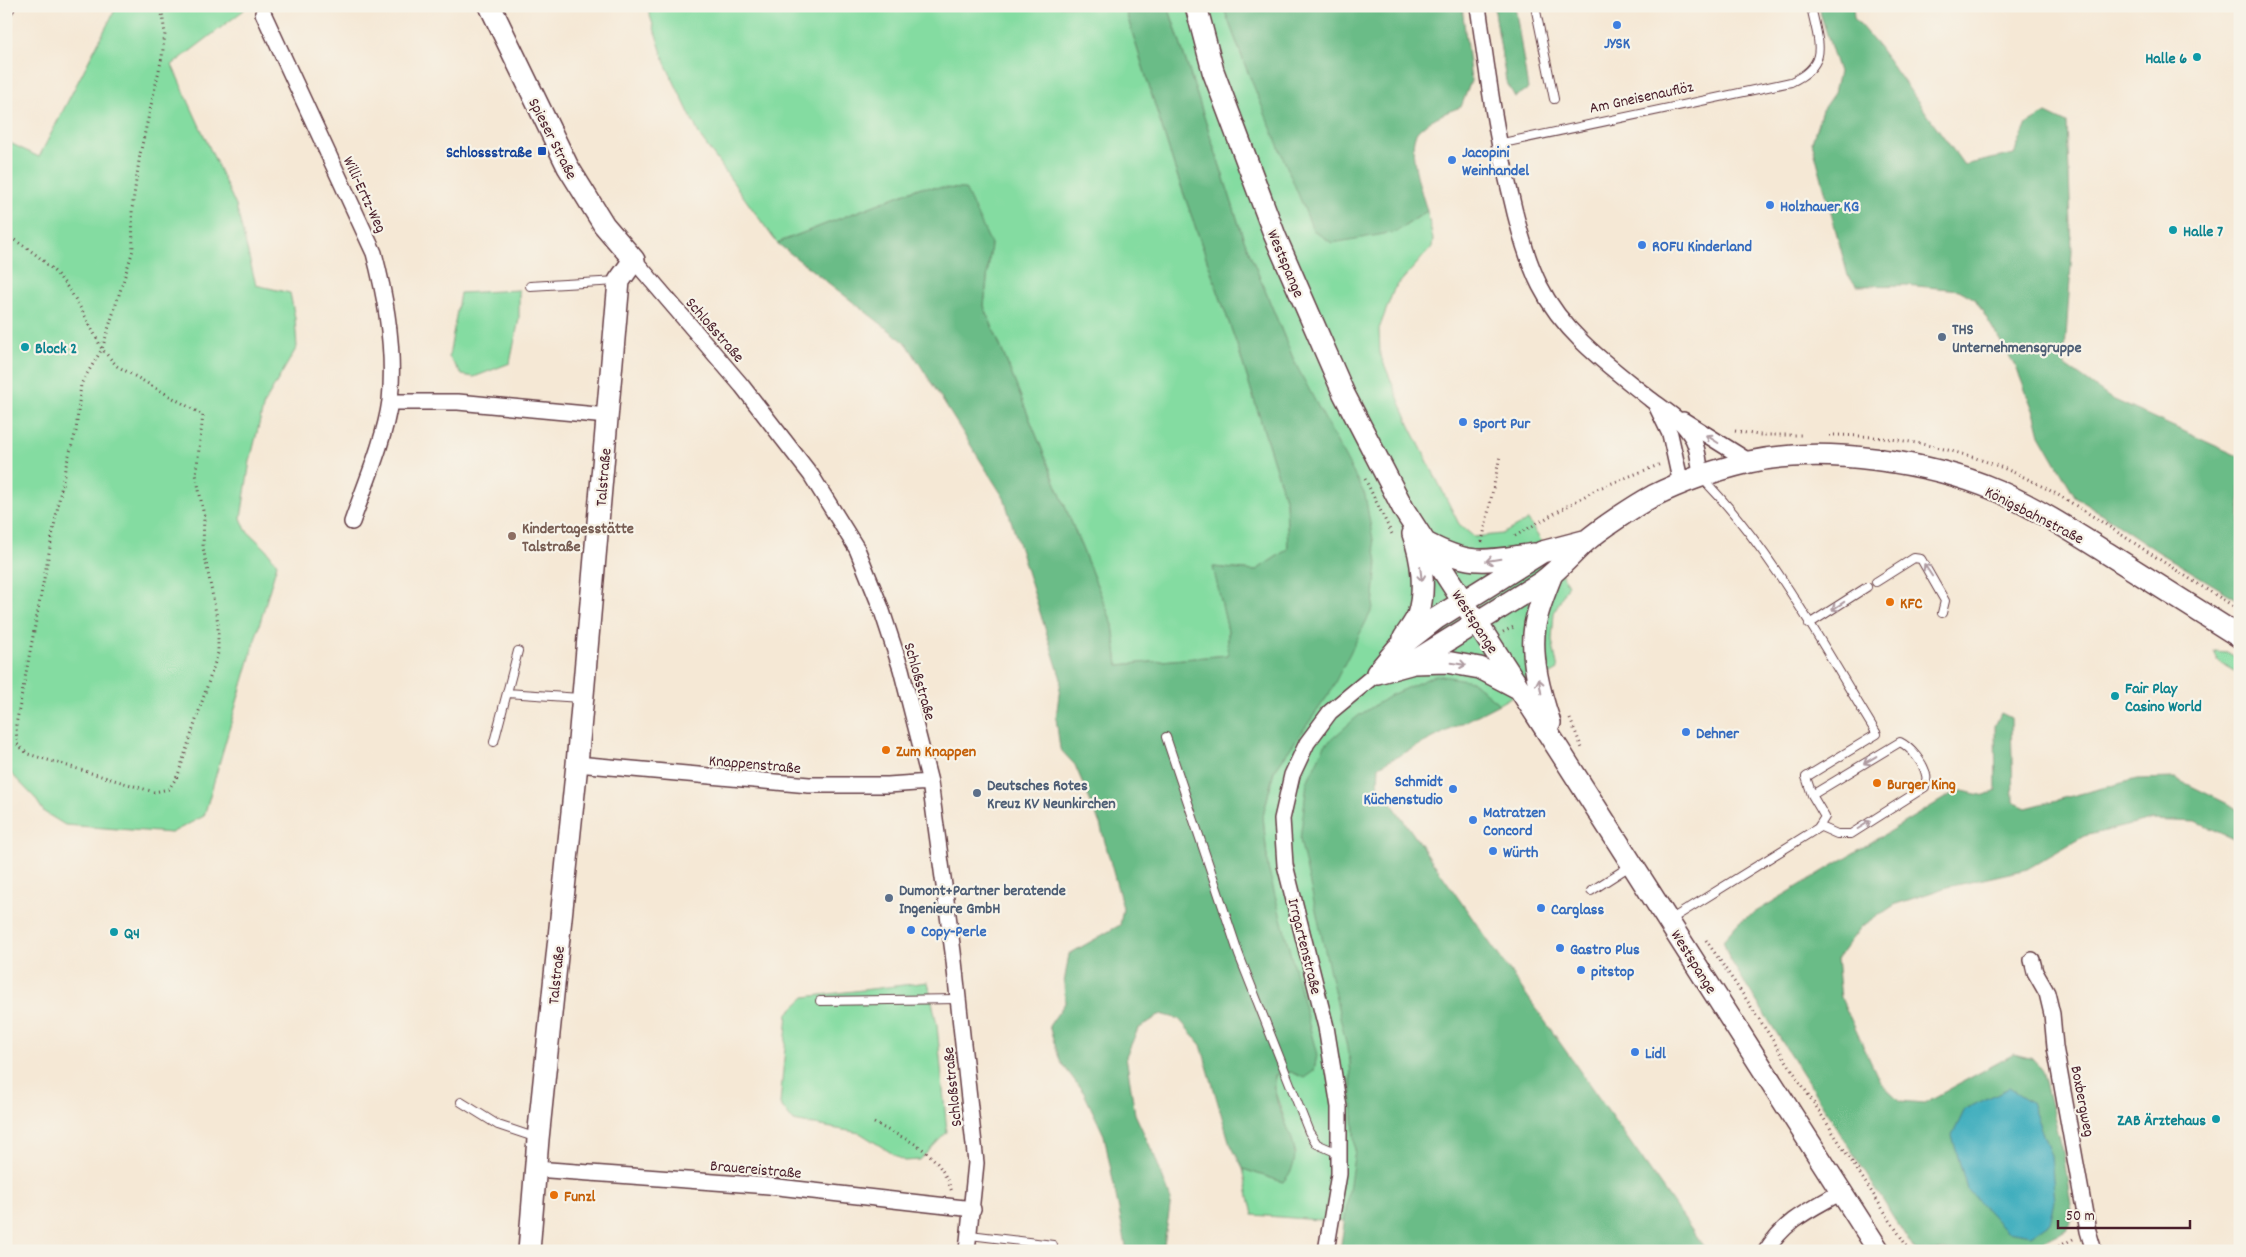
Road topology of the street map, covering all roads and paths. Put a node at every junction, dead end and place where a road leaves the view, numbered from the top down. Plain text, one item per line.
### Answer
1 (161, 6) edge
2 (490, 6) edge
3 (1196, 6) edge
4 (1478, 6) edge
5 (1536, 6) edge
6 (1811, 6) edge
7 (263, 13) dead end
8 (1554, 99) dead end
9 (1498, 144) junction
10 (6, 235) edge
11 (634, 260) junction
12 (619, 281) junction
13 (530, 286) dead end
14 (102, 349) junction
15 (390, 402) junction
16 (1655, 403) junction
17 (1674, 414) junction
18 (607, 416) junction
19 (1500, 456) dead end
20 (1665, 461) dead end
21 (1750, 462) junction
22 (1701, 476) junction
23 (1680, 484) junction
24 (1404, 510) junction
25 (352, 522) dead end
26 (1512, 538) dead end
27 (1587, 541) junction
28 (1424, 542) junction
29 (1490, 544) dead end
30 (1542, 552) junction
31 (1552, 574) junction
32 (1876, 582) dead end
33 (1867, 587) dead end
34 (1464, 602) junction
35 (1506, 604) junction
36 (1942, 613) dead end
37 (1477, 622) junction
38 (1809, 624) junction
39 (1535, 626) junction
40 (2240, 637) edge
41 (518, 651) dead end
42 (1404, 656) junction
43 (1377, 673) joint
44 (1520, 690) junction
45 (507, 693) junction
46 (582, 698) junction
47 (1568, 716) dead end
48 (1166, 737) dead end
49 (494, 742) dead end
50 (1583, 749) dead end
51 (1559, 750) junction
52 (577, 764) junction
53 (930, 782) junction
54 (1812, 795) junction
55 (1819, 826) junction
56 (1632, 865) junction
57 (1591, 891) dead end
58 (1676, 916) junction
59 (2032, 960) dead end
60 (958, 999) junction
61 (820, 1001) dead end
62 (460, 1102) dead end
63 (874, 1123) dead end
64 (538, 1139) junction
65 (1340, 1154) junction
66 (535, 1169) junction
67 (1841, 1192) junction
68 (965, 1208) junction
69 (2088, 1231) junction
70 (970, 1235) junction
71 (1053, 1245) dead end
72 (529, 1251) edge
73 (967, 1251) edge
74 (1326, 1251) edge
75 (1766, 1251) edge
76 (1879, 1251) edge
77 (1910, 1251) edge
78 (2050, 1251) edge
79 (2094, 1251) edge

1 - 14 path
2 - 11 street, Spieser Straße
3 - 24 street, Westspange
4 - 9 street
5 - 8 lane
6 - 9 lane, Am Gneisenauflöz
7 - 15 street, Willi-Ertz-Weg
9 - 16 street
10 - 14 path
11 - 12 street
11 - 53 street, Schloßstraße
12 - 13 lane
12 - 18 street, Talstraße
14 - 14 path
15 - 18 street
15 - 25 street, Willi-Ertz-Weg
16 - 17 street
16 - 23 street
21 -> 17 street
17 - 22 street
18 - 46 street, Talstraße
19 - 29 path
20 - 26 path
21 - 22 street, Königsbahnstraße
21 - 40 street, Königsbahnstraße
22 - 23 street, Königsbahnstraße
22 - 38 lane
23 - 27 street, Königsbahnstraße
24 - 28 street, Westspange
24 -> 42 street
27 - 30 street, Königsbahnstraße
27 - 31 street, Königsbahnstraße
30 -> 28 street
28 - 34 street, Westspange
30 - 34 street, Königsbahnstraße
31 - 35 street, Königsbahnstraße
31 - 39 street
36 -> 32 lane
33 -> 38 lane
34 - 37 street, Westspange
34 - 42 street, Irrgartenstraße
35 - 37 street, Königsbahnstraße
35 - 39 path
37 - 42 street, Irrgartenstraße
37 - 44 street, Westspange
38 - 54 lane
51 -> 39 street
41 - 45 lane
42 - 43 street, Irrgartenstraße
42 -> 44 street
43 - 65 street, Irrgartenstraße
44 - 51 street, Westspange
45 - 46 lane
45 - 49 lane
46 - 52 street, Talstraße
47 - 50 path
48 - 65 lane
51 - 56 street, Westspange
52 - 53 street, Knappenstraße
52 - 64 street, Talstraße
53 - 60 street, Schloßstraße
54 - 55 lane
55 -> 54 lane
55 - 58 lane
56 - 57 lane
56 - 58 street, Westspange
58 - 67 street, Westspange
58 - 77 path
59 - 69 street, Boxbergweg
60 - 61 lane
60 - 68 street, Schloßstraße
62 - 64 lane
63 - 68 path
64 - 66 street, Talstraße
65 - 74 street, Irrgartenstraße
66 - 68 street, Brauereistraße
66 - 72 street, Talstraße
67 - 75 street
67 - 76 street, Westspange
68 - 70 street, Schloßstraße
69 - 78 path
69 - 79 street, Boxbergweg
70 - 71 lane
70 - 73 street, Schloßstraße

